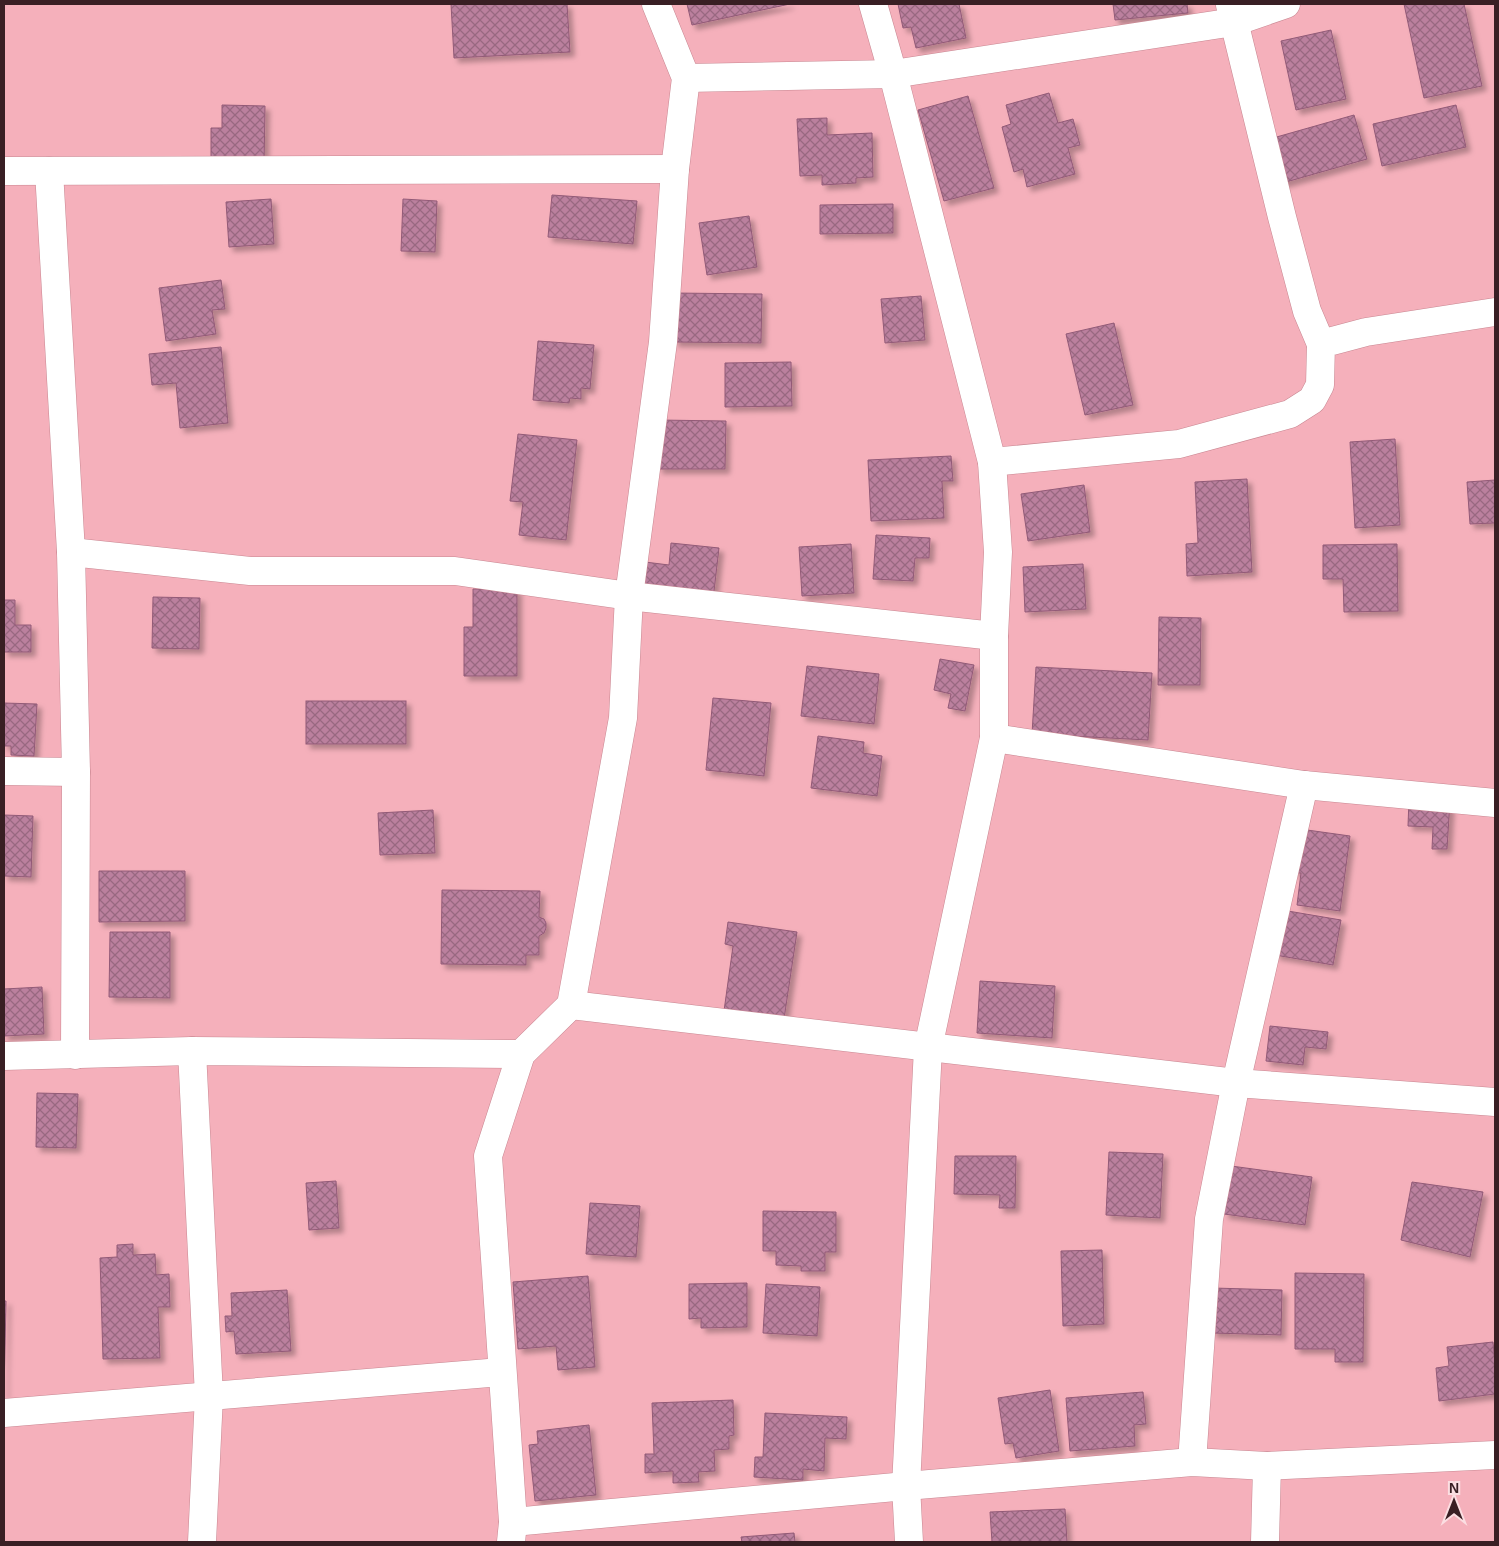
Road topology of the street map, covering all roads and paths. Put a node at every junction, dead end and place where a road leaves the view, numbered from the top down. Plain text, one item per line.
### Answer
1 (656, 4) edge
2 (873, 4) edge
3 (1286, 4) edge
4 (1232, 13) edge
5 (893, 74) junction
6 (686, 78) junction
7 (674, 169) junction
8 (4, 171) edge
9 (49, 171) junction
10 (1495, 312) edge
11 (1321, 344) junction
12 (992, 462) junction
13 (71, 552) junction
14 (629, 596) junction
15 (994, 636) junction
16 (994, 738) junction
17 (4, 771) edge
18 (76, 772) junction
19 (1304, 784) junction
20 (1495, 803) edge
21 (571, 1005) junction
22 (928, 1048) junction
23 (192, 1051) junction
24 (521, 1054) junction
25 (75, 1055) junction
26 (4, 1056) edge
27 (1236, 1083) junction
28 (1495, 1102) edge
29 (502, 1372) junction
30 (209, 1396) junction
31 (4, 1413) edge
32 (1495, 1455) edge
33 (1192, 1462) junction
34 (1267, 1466) junction
35 (906, 1486) junction
36 (512, 1532) edge
37 (202, 1542) edge
38 (909, 1542) edge
39 (1265, 1542) edge

1 - 6 street
2 - 5 street
3 - 4 street
4 - 5 street
4 - 11 street
5 - 6 street
5 - 12 street
6 - 7 street
7 - 9 street
7 - 14 street
8 - 9 street
9 - 13 street
10 - 11 street
11 - 12 street
12 - 15 street
13 - 14 street
13 - 18 street
14 - 15 street
14 - 21 street
15 - 16 street
16 - 19 street
16 - 22 street
17 - 18 street
18 - 25 street
19 - 20 street
19 - 27 street
21 - 22 street
21 - 24 street
22 - 27 street
22 - 35 street
23 - 24 street
23 - 25 street
23 - 30 street
24 - 29 street
25 - 26 street
27 - 28 street
27 - 33 street
29 - 30 street
29 - 36 street
30 - 31 street
30 - 37 street
32 - 34 street
33 - 34 street
33 - 35 street
34 - 39 street
35 - 36 street
35 - 38 street

